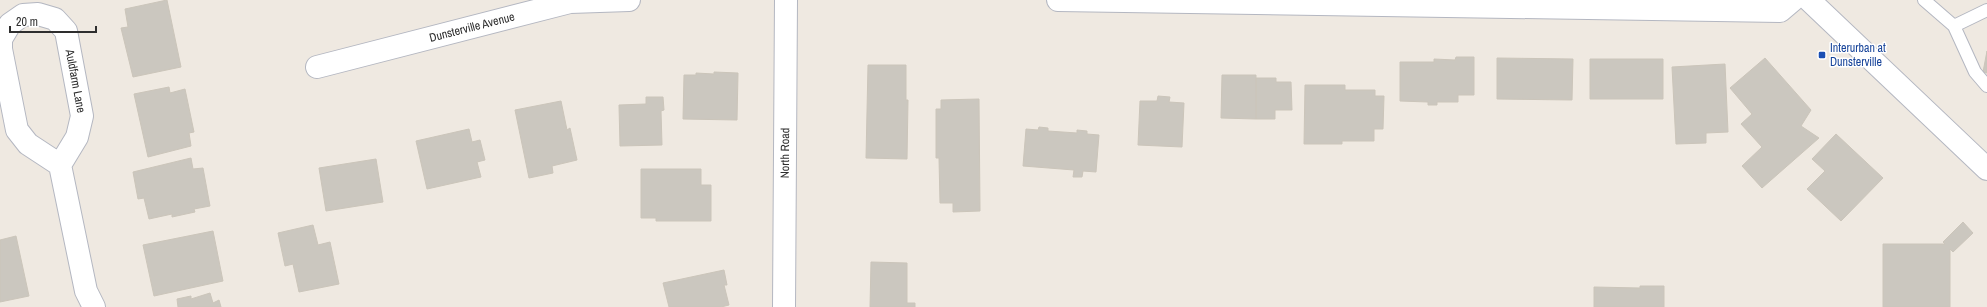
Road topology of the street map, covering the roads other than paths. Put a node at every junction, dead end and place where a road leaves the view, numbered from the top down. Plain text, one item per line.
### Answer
1 (629, 0) edge
2 (786, 0) edge
3 (1058, 0) edge
4 (1793, 0) edge
5 (1809, 0) edge
6 (1924, 0) edge
7 (1987, 10) edge
8 (1954, 26) junction
9 (317, 68) dead end
10 (1987, 86) edge
11 (60, 165) junction
12 (1987, 169) edge
13 (94, 307) edge
14 (784, 307) edge

1 - 9 street, Dunsterville Avenue
2 - 14 street, North Road
3 - 4 street
5 - 12 street
6 - 8 lane
7 - 8 lane
8 - 10 lane
11 - 11 street, Auldfarm Lane
11 - 13 street

